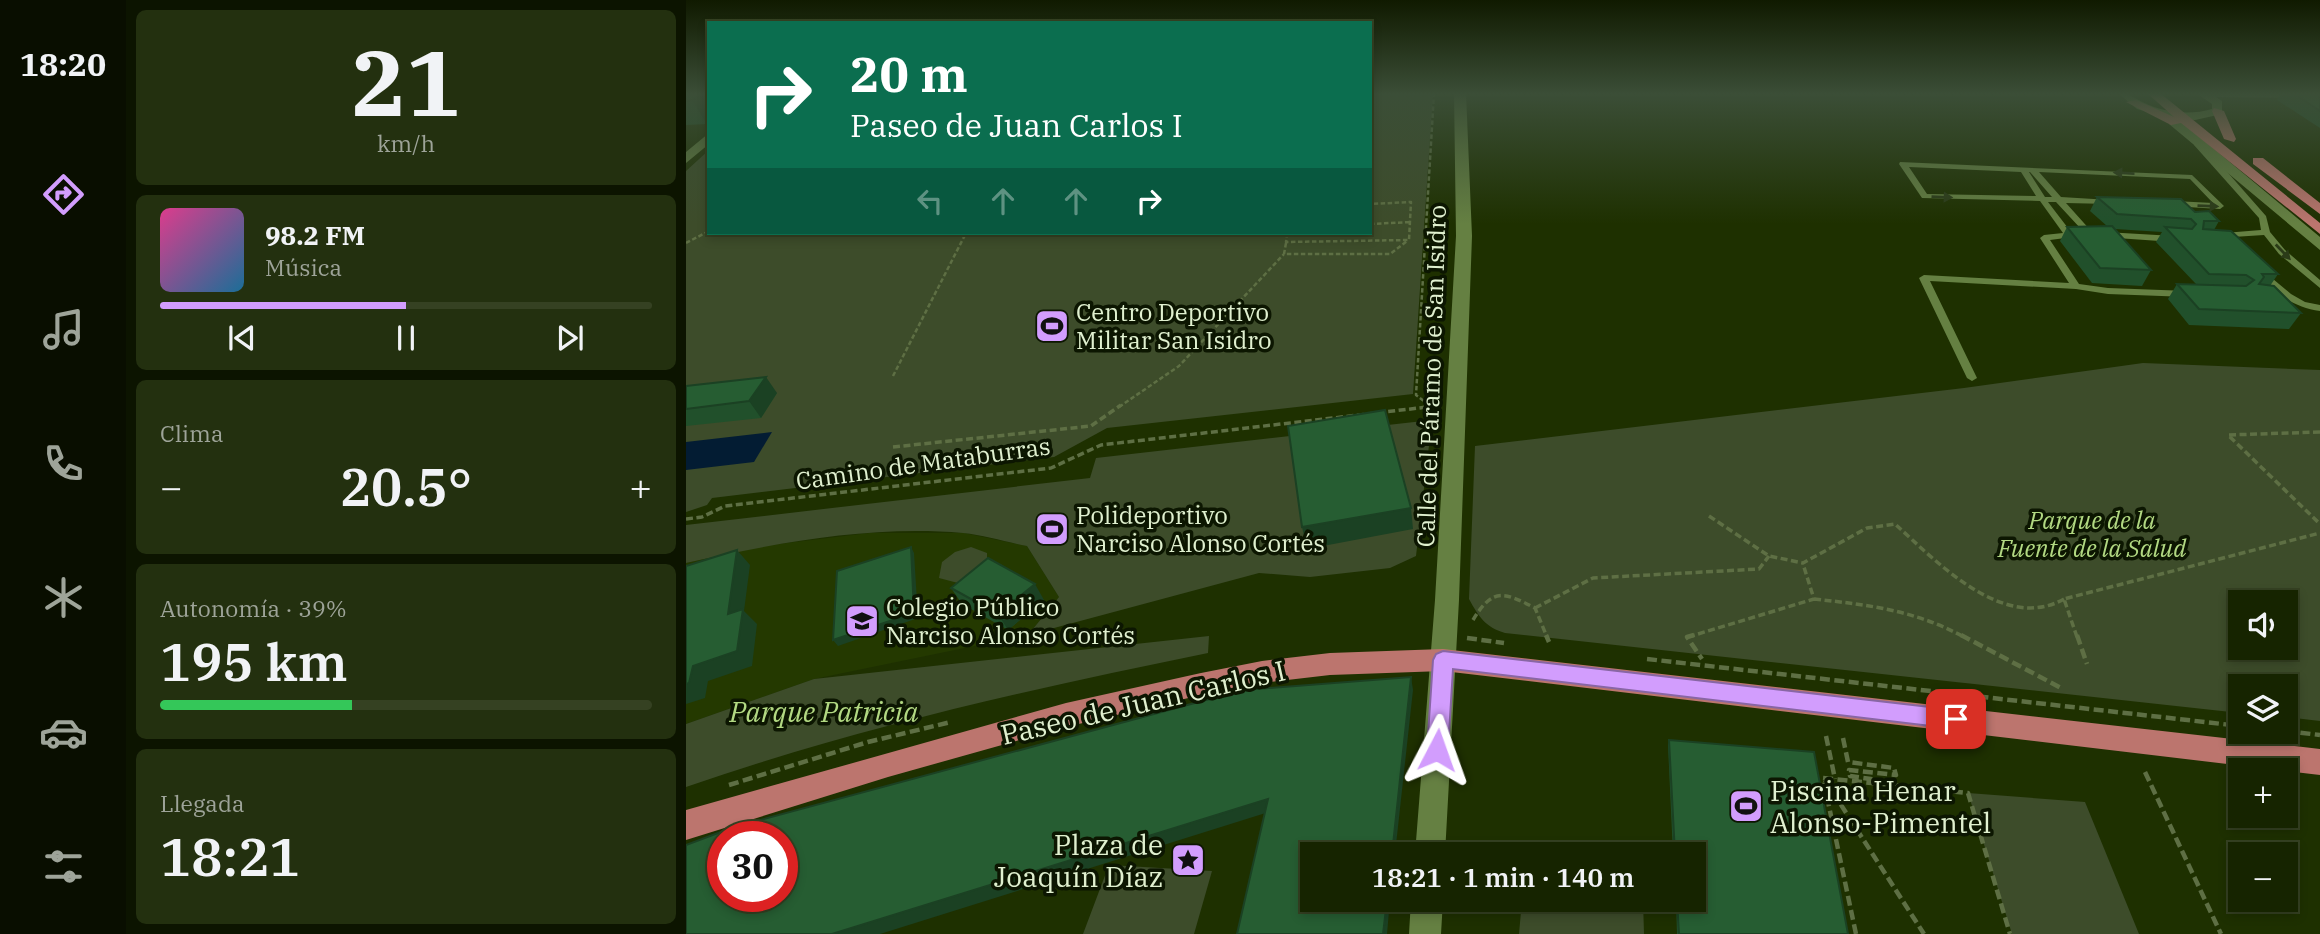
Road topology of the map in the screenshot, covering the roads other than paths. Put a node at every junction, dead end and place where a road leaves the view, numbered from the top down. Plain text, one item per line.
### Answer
1 (1461, 137) edge
2 (2227, 137) edge
3 (2200, 138) junction
4 (2230, 139) joint
5 (707, 140) edge
6 (686, 159) edge
7 (2028, 170) junction
8 (2042, 199) junction
9 (2058, 200) junction
10 (2125, 202) edge
11 (2166, 204) edge
12 (2320, 209) edge
13 (2320, 230) edge
14 (2088, 232) junction
15 (2266, 232) junction
16 (2068, 233) junction
17 (2181, 239) edge
18 (2320, 245) edge
19 (2241, 251) edge
20 (2250, 260) edge
21 (2320, 285) edge
22 (2076, 286) junction
23 (2198, 295) edge
24 (2265, 297) edge
25 (2284, 297) junction
26 (2320, 308) edge
27 (1972, 378) dead end
28 (1443, 660) junction
29 (2320, 762) edge
30 (686, 825) edge
31 (1431, 842) edge
32 (1426, 912) edge
33 (1425, 934) edge

1 - 28 street, Calle del Páramo de San Isidro
2 - 4 main road
3 - 13 main road
3 - 15 lane
3 - 18 street
4 - 12 main road
5 - 6 street
7 - 8 lane
7 -> 8 lane
7 - 9 lane
11 -> 7 lane
8 - 9 lane
8 - 16 lane
9 - 10 lane
9 - 14 lane
14 - 16 lane
14 - 17 lane
15 - 19 lane
15 -> 21 lane
16 - 22 lane
20 - 25 lane
22 - 23 lane
22 - 27 lane
24 - 25 lane
25 - 26 lane
28 - 29 main road, Paseo de Juan Carlos I
28 - 30 main road, Paseo de Juan Carlos I
28 - 31 street, Calle del Páramo de San Isidro
32 - 33 street

